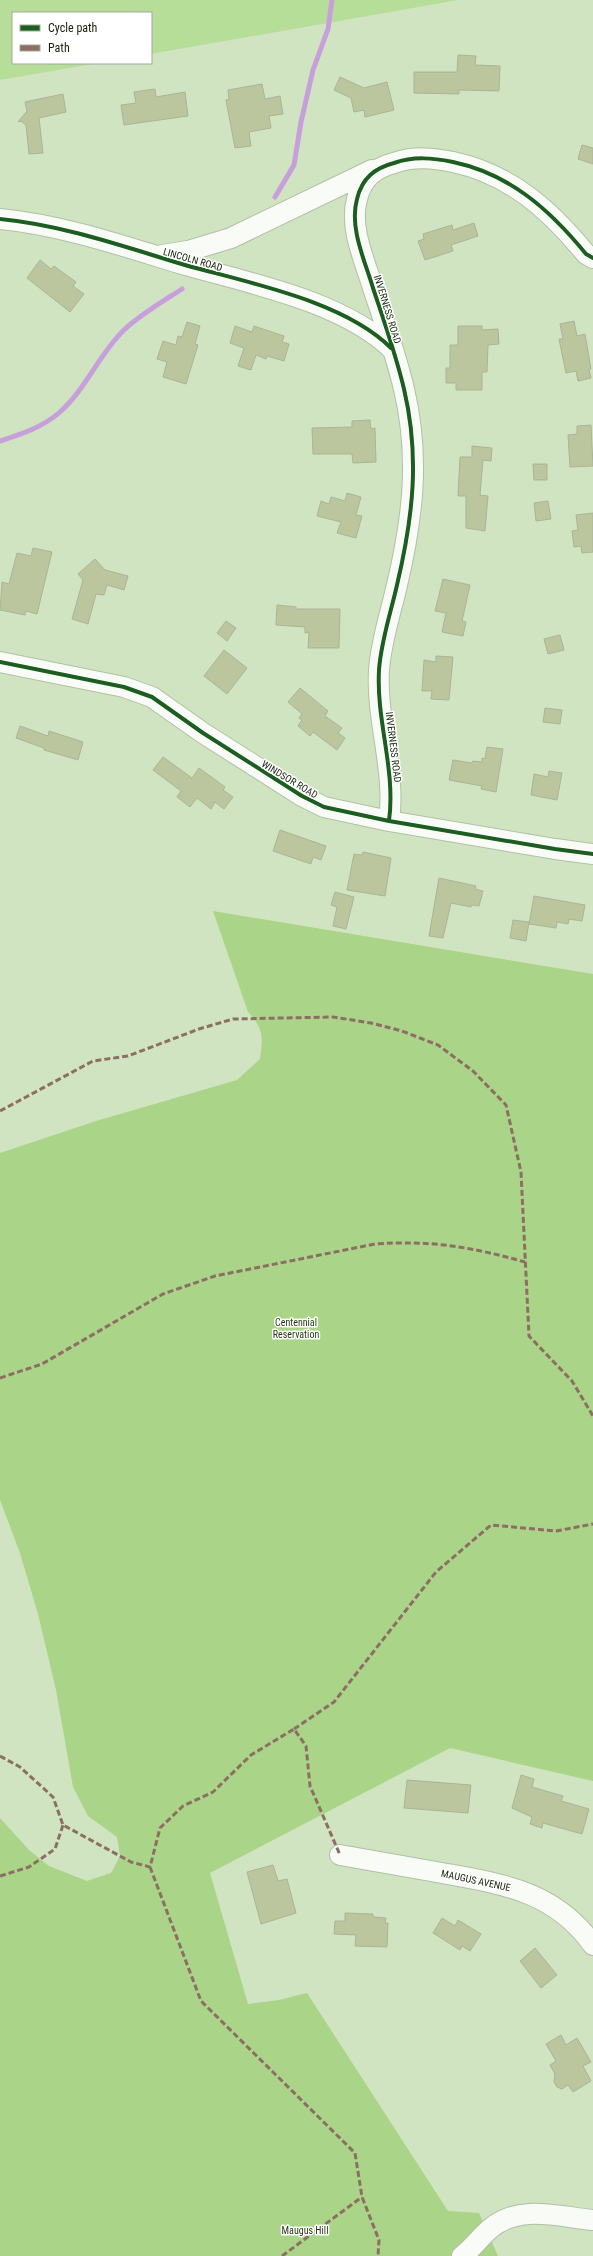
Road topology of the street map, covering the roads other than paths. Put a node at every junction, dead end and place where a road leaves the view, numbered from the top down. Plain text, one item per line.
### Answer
1 (378, 168) junction
2 (0, 219) edge
3 (155, 256) junction
4 (591, 259) edge
5 (393, 350) junction
6 (0, 662) edge
7 (389, 821) junction
8 (593, 854) edge
9 (340, 1855) dead end
10 (593, 1945) edge
11 (593, 2220) edge
12 (462, 2256) edge

1 - 3 street, LINCOLN ROAD
1 - 4 street, INVERNESS ROAD
1 - 5 street, INVERNESS ROAD
2 - 3 street, LINCOLN ROAD
3 - 5 street, LINCOLN ROAD
5 - 7 street, INVERNESS ROAD
6 - 7 street, WINDSOR ROAD
7 - 8 street, WINDSOR ROAD
9 - 10 street, MAUGUS AVENUE
11 - 12 street

